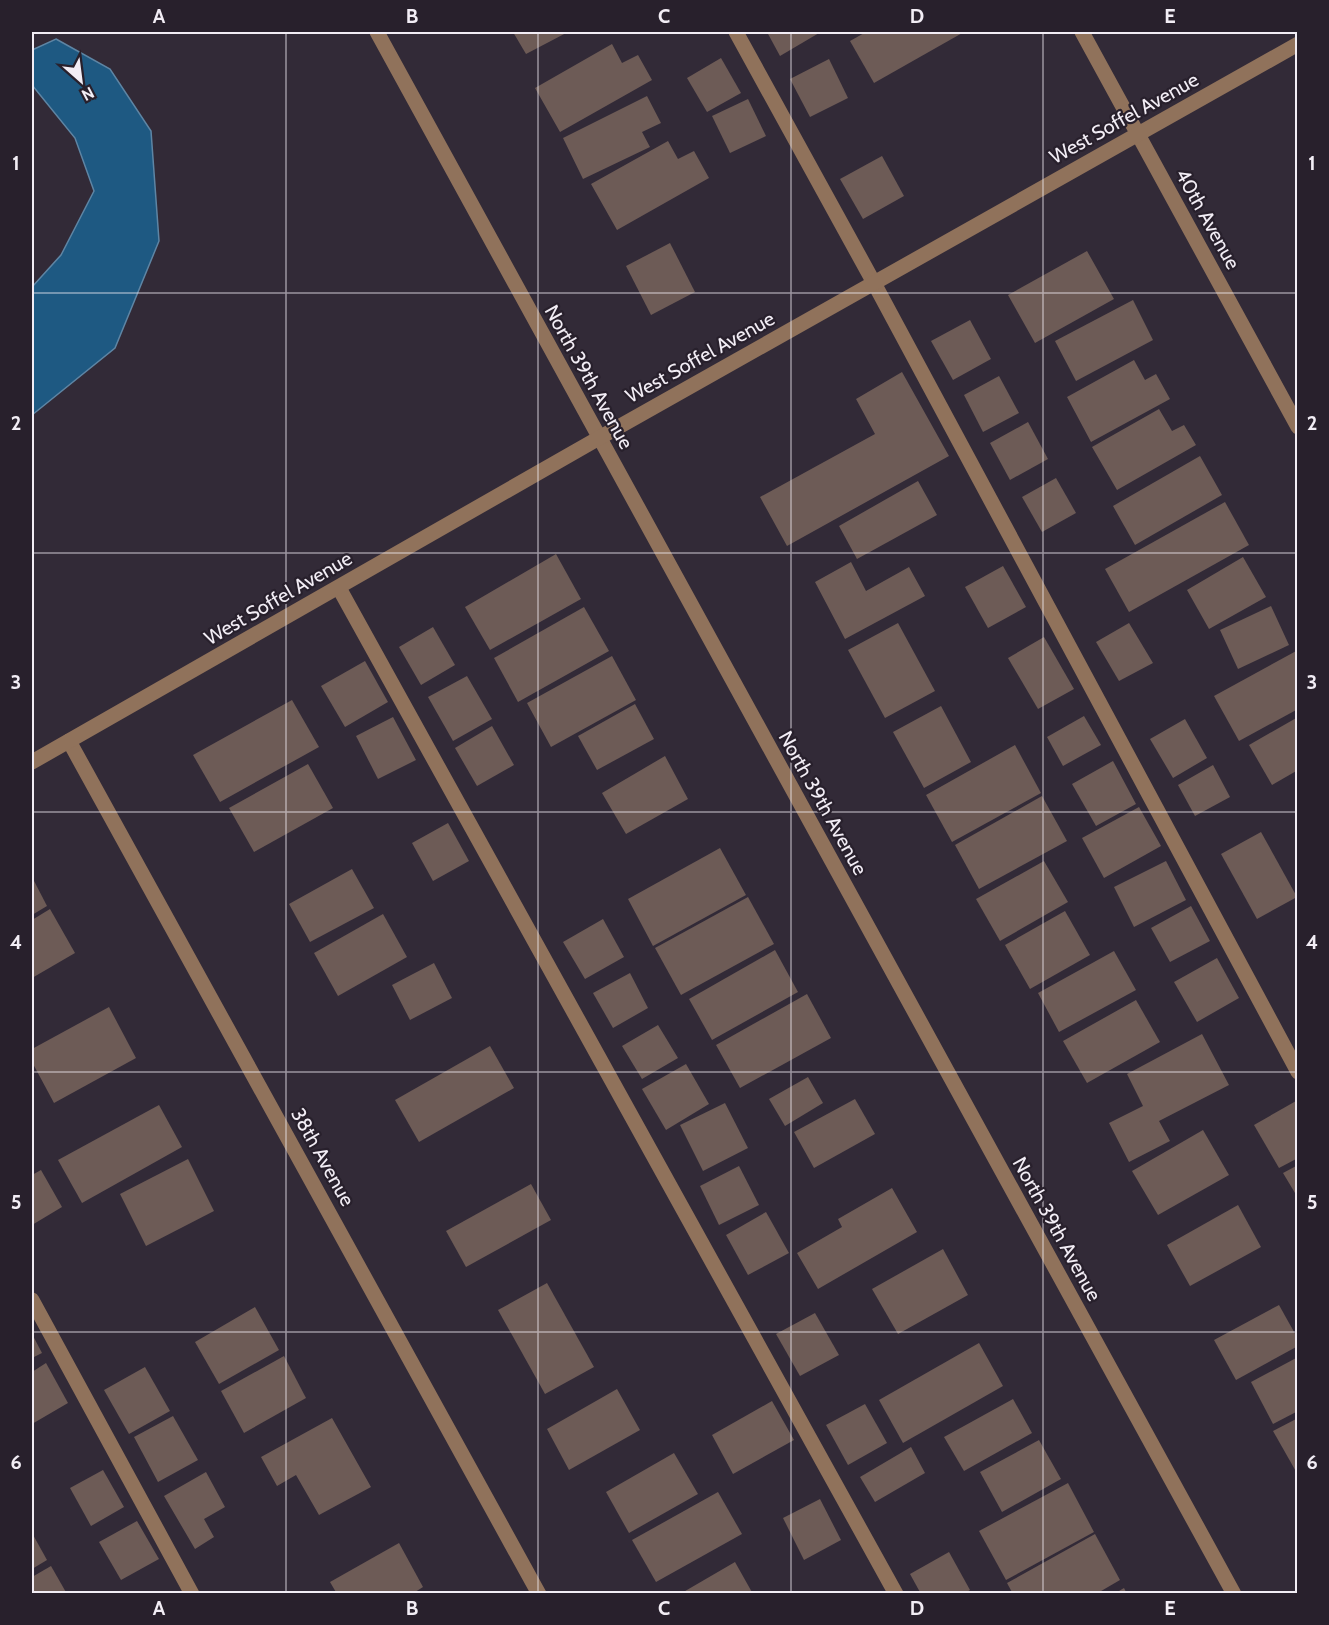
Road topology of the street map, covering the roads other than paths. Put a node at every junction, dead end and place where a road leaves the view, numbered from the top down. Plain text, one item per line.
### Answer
1 (377, 32) edge
2 (736, 32) edge
3 (1082, 32) edge
4 (1298, 44) edge
5 (1138, 135) junction
6 (874, 283) junction
7 (1298, 426) edge
8 (599, 438) junction
9 (339, 588) junction
10 (69, 741) junction
11 (32, 762) edge
12 (1298, 1072) edge
13 (32, 1300) edge
14 (192, 1593) edge
15 (539, 1593) edge
16 (896, 1593) edge
17 (1234, 1593) edge

1 - 8 street, North 39th Avenue
2 - 6 street
3 - 5 street, 40th Avenue
4 - 5 street, West Soffel Avenue
5 - 6 street, West Soffel Avenue
5 - 7 street, 40th Avenue
6 - 8 street, West Soffel Avenue
6 - 12 street
8 - 9 street, West Soffel Avenue
8 - 17 street, North 39th Avenue
9 - 10 street, West Soffel Avenue
9 - 16 street
10 - 11 street, West Soffel Avenue
10 - 15 street, 38th Avenue
13 - 14 street

